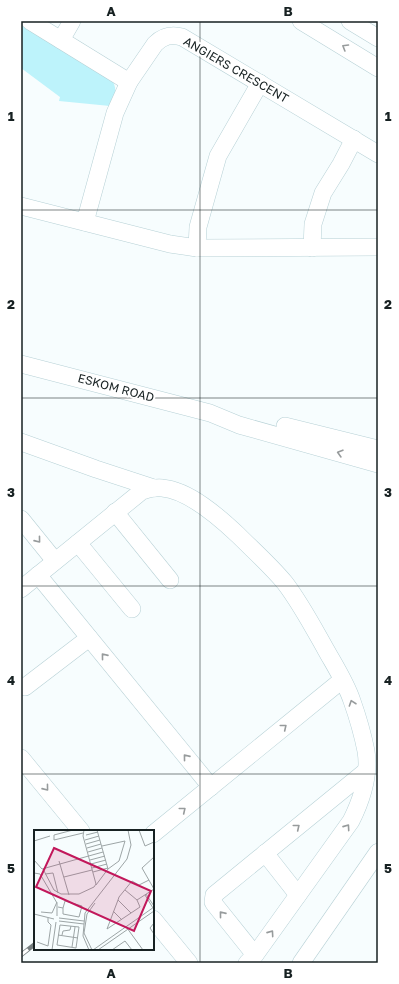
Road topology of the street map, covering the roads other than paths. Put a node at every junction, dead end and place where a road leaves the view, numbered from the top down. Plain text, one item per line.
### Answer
1 (72, 21) edge
2 (300, 21) edge
3 (350, 21) edge
4 (40, 24) edge
5 (378, 38) edge
6 (60, 40) junction
7 (378, 68) edge
8 (130, 82) junction
9 (260, 84) junction
10 (354, 139) junction
11 (378, 154) edge
12 (21, 206) edge
13 (85, 222) junction
14 (197, 248) junction
15 (312, 248) junction
16 (378, 248) edge
17 (21, 364) edge
18 (210, 413) junction
19 (21, 442) edge
20 (378, 449) edge
21 (378, 464) edge
22 (154, 488) junction
23 (115, 512) junction
24 (21, 519) edge
25 (78, 543) junction
26 (55, 561) junction
27 (170, 580) dead end
28 (26, 582) edge
29 (132, 609) dead end
30 (89, 638) junction
31 (342, 680) junction
32 (25, 687) dead end
33 (21, 758) edge
34 (366, 770) junction
35 (210, 787) junction
36 (80, 830) edge
37 (154, 833) edge
38 (378, 852) edge
39 (264, 853) junction
40 (298, 895) junction
41 (154, 920) edge
42 (251, 959) edge
43 (189, 963) edge
44 (301, 963) edge

1 - 6 street
7 -> 2 street
3 - 5 street
4 - 6 street
6 - 8 street
8 - 9 street, ANGIERS CRESCENT
8 - 13 street, ANGIERS CRESCENT
9 - 10 street, ANGIERS CRESCENT
9 - 14 street
10 - 11 street, ANGIERS CRESCENT
10 - 15 street
12 - 13 street
13 - 14 street
14 - 15 street
15 - 16 street
17 - 18 street, ESKOM ROAD
18 - 20 street, ESKOM ROAD
21 -> 18 street, ESKOM ROAD
19 - 22 street
22 - 23 street
22 - 31 street
23 - 25 street
23 - 27 street
24 -> 26 street
25 - 26 street
25 - 29 street
26 - 28 street
28 - 30 street
30 - 32 street
35 -> 30 street
34 -> 31 street
35 -> 31 street
33 -> 36 street
39 -> 34 street
40 -> 34 street
37 -> 35 street
38 - 44 street
39 - 40 street
42 -> 39 street
42 -> 40 street
41 - 43 street

